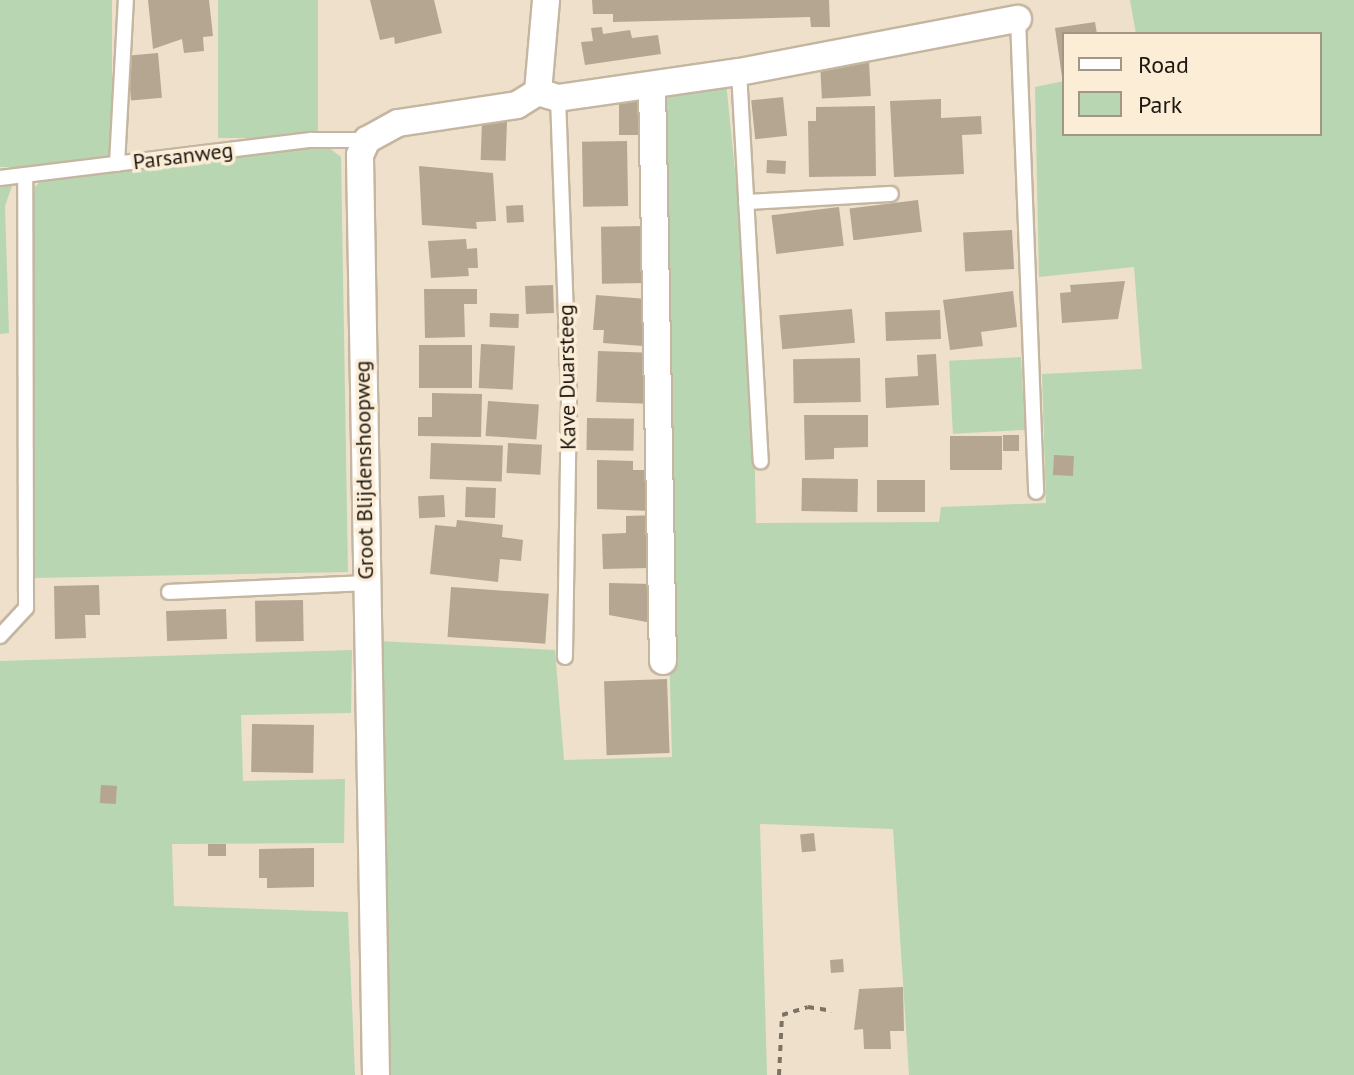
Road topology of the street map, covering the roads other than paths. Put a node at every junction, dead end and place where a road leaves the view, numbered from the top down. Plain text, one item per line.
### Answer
1 (126, 0) edge
2 (546, 0) edge
3 (1018, 19) joint
4 (739, 72) junction
5 (652, 85) junction
6 (548, 95) junction
7 (367, 140) junction
8 (117, 164) junction
9 (25, 175) junction
10 (0, 178) edge
11 (891, 194) dead end
12 (746, 202) junction
13 (761, 461) dead end
14 (1036, 492) dead end
15 (366, 583) junction
16 (169, 592) dead end
17 (0, 636) edge
18 (565, 657) dead end
19 (663, 661) dead end
20 (376, 1075) edge

1 - 8 lane
2 - 6 street
3 - 4 street
3 - 14 lane
4 - 5 street
4 - 12 lane
5 - 6 street
5 - 19 street
6 - 7 street
6 - 18 lane, Kave Duarsteeg
7 - 8 lane, Parsanweg
7 - 15 street, Groot Blijdenshoopweg
8 - 9 lane, Parsanweg
9 - 10 lane, Parsanweg
9 - 17 lane
11 - 12 lane
12 - 13 lane
15 - 16 lane
15 - 20 street, Groot Blijdenshoopweg

